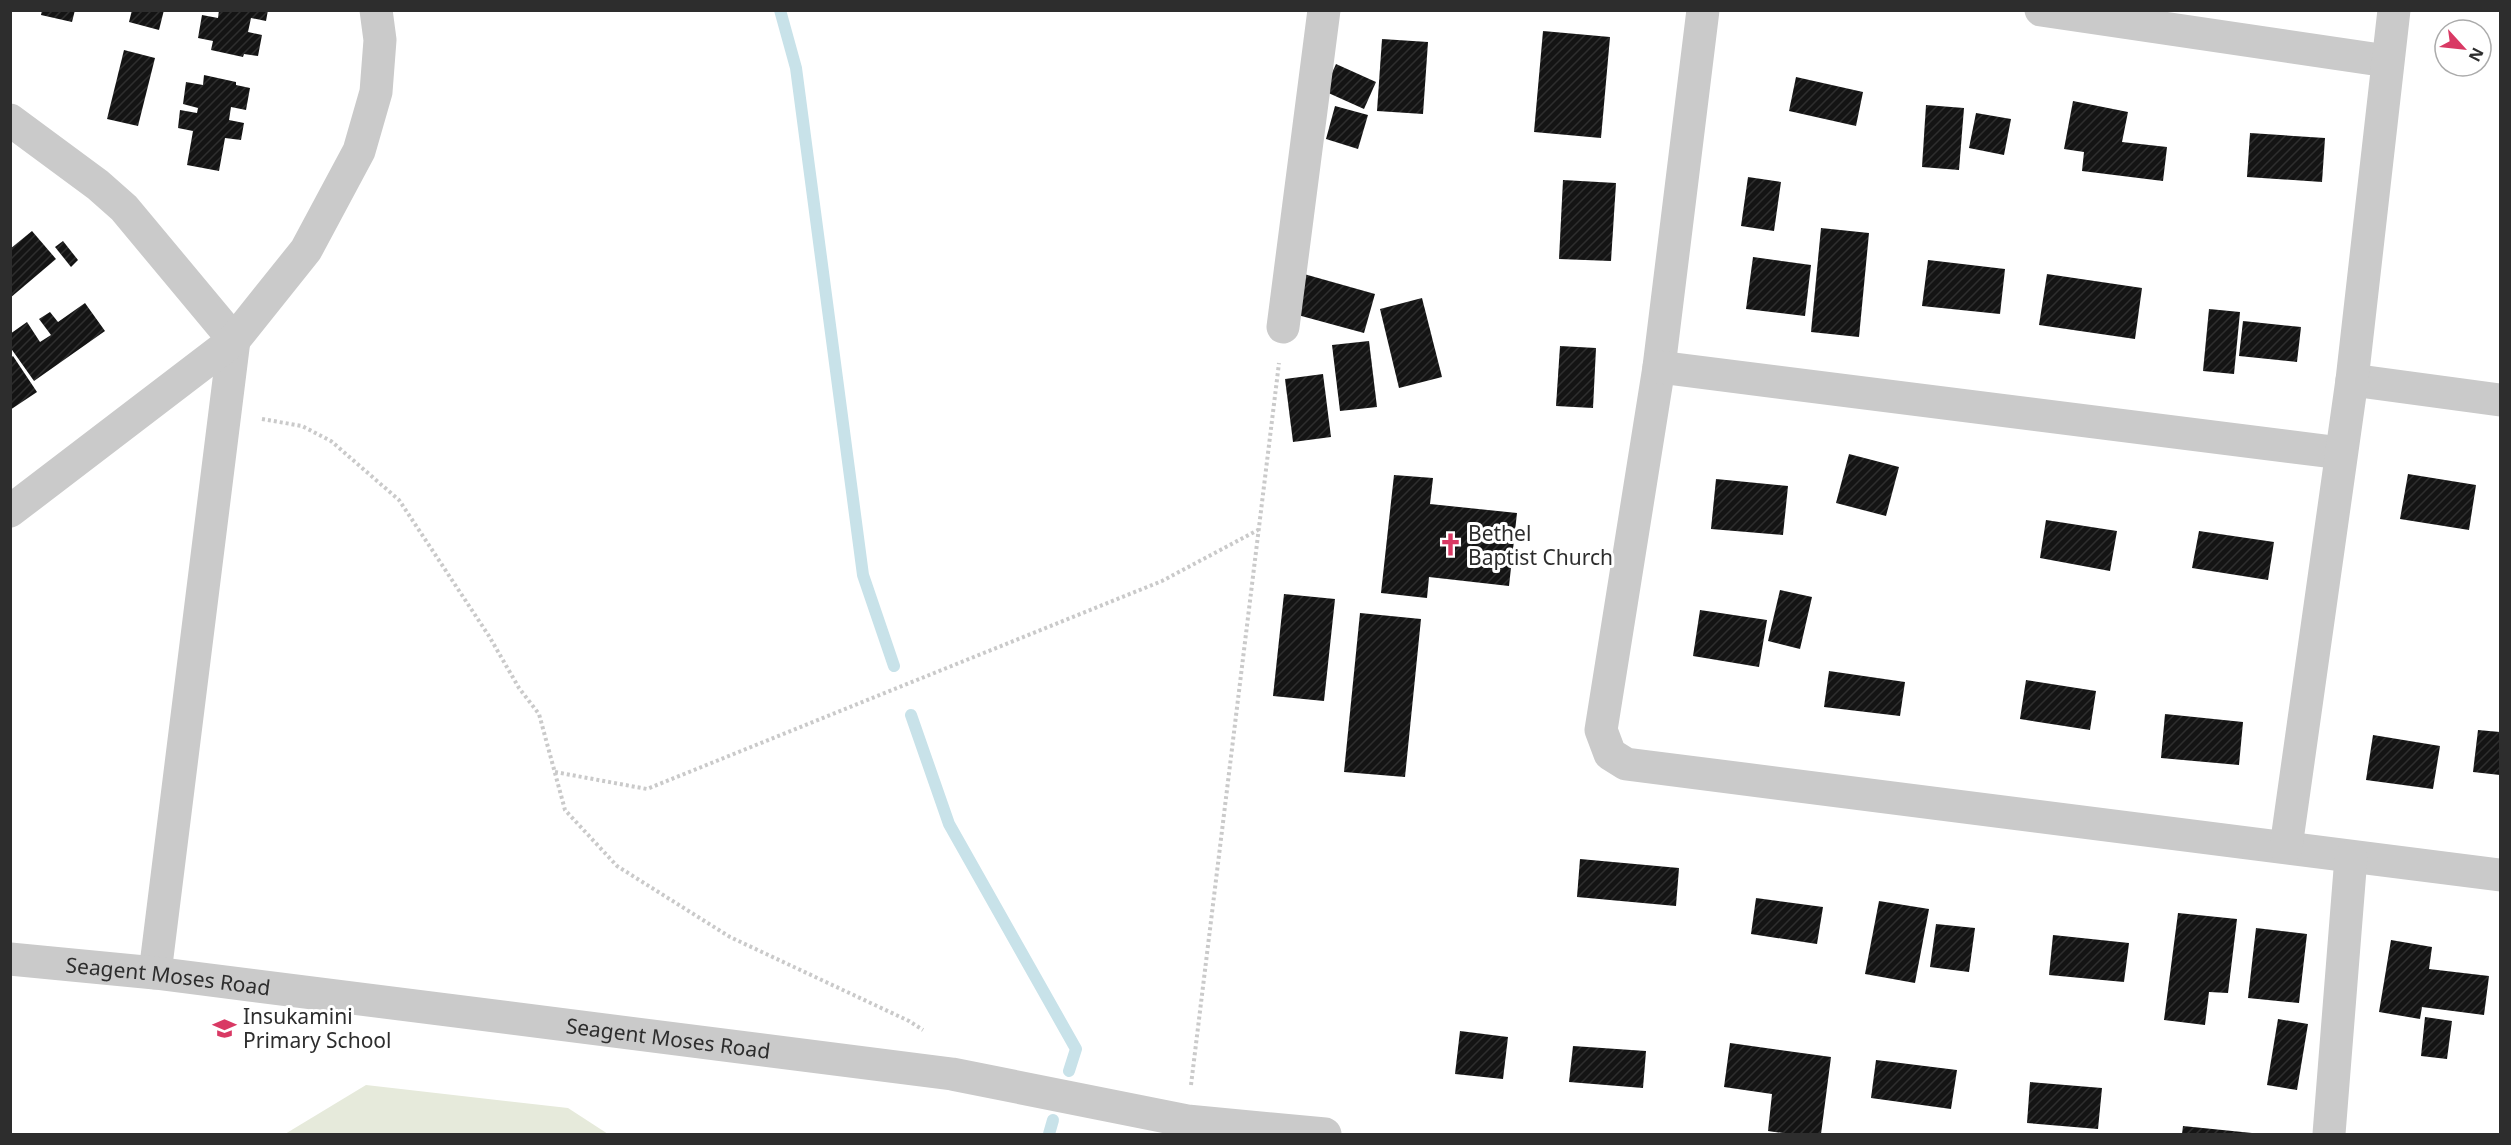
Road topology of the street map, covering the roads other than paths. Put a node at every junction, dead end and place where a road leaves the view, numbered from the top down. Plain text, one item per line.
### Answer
1 (376, 10) edge
2 (1324, 10) edge
3 (1703, 10) edge
4 (2041, 10) edge
5 (2394, 10) edge
6 (2387, 61) junction
7 (10, 120) edge
8 (1283, 327) road end
9 (234, 340) junction
10 (1659, 367) junction
11 (2352, 380) junction
12 (2500, 400) edge
13 (2341, 453) junction
14 (10, 511) edge
15 (2286, 847) junction
16 (2351, 857) junction
17 (2500, 875) edge
18 (10, 959) edge
19 (155, 973) junction
20 (1185, 1128) edge
21 (1324, 1134) edge
22 (2329, 1134) edge

1 - 9 street
2 - 8 street
3 - 10 street
4 - 6 street
5 - 6 street
6 - 11 street
7 - 9 street
9 - 14 street
9 - 19 street
10 - 13 street
10 - 15 street
11 - 12 street
11 - 13 street
13 - 15 street
15 - 16 street
16 - 17 street
16 - 22 street
18 - 19 street, Seagent Moses Road
19 - 20 street, Seagent Moses Road
20 - 21 street, Seagent Moses Road

